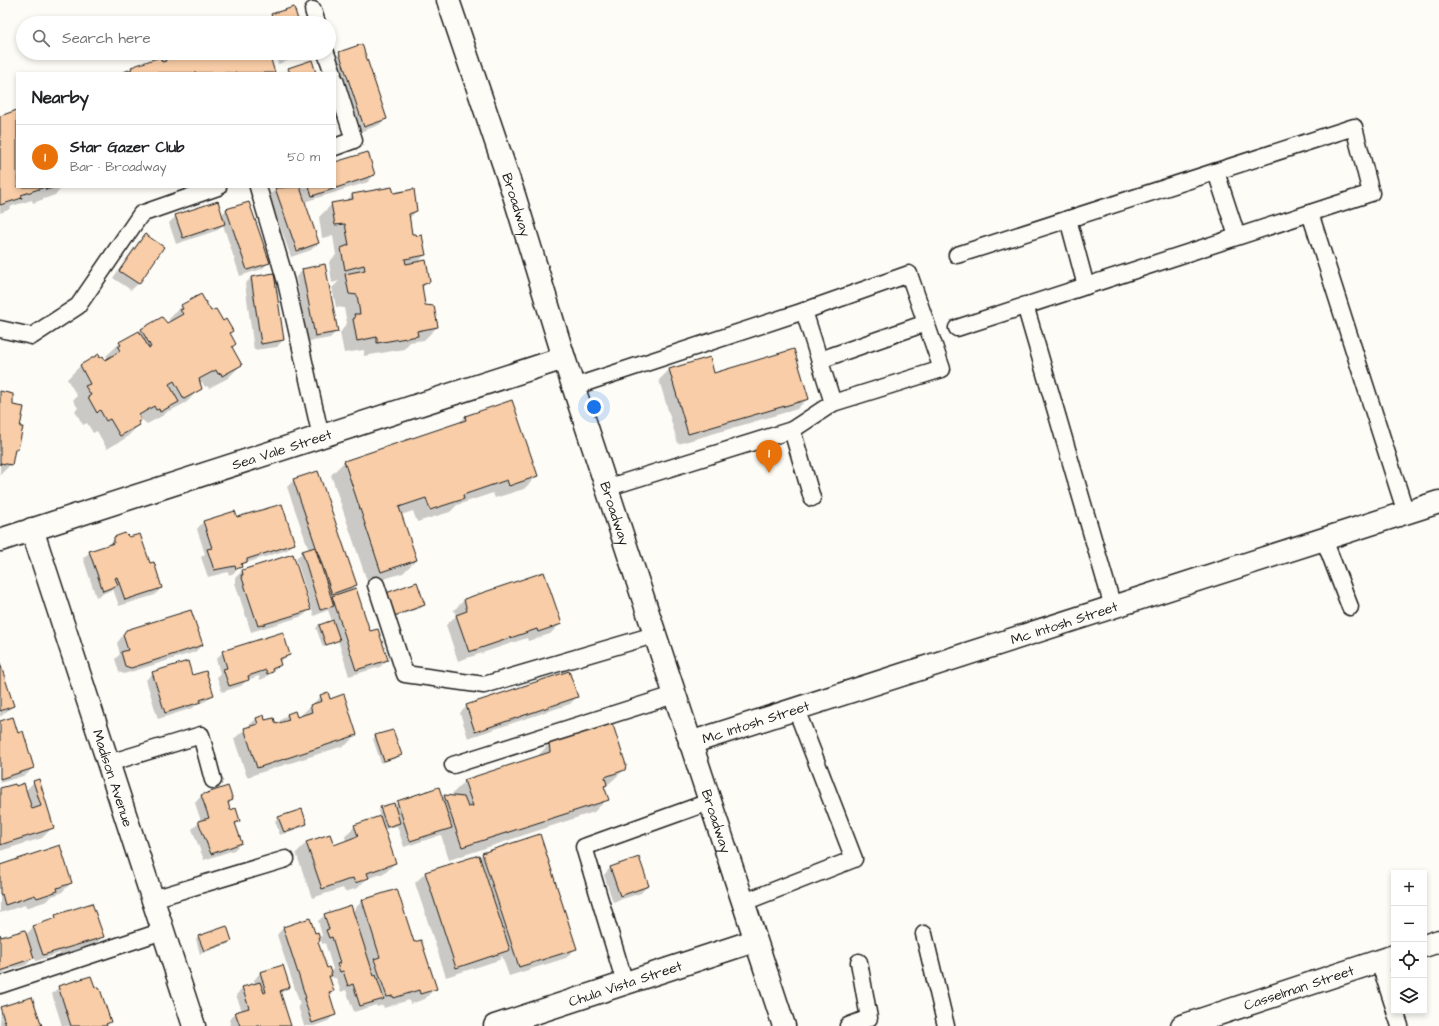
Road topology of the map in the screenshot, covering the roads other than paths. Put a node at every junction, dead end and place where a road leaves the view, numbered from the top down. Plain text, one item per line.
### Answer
1 (448, 0) edge
2 (328, 60) edge
3 (333, 72) edge
4 (336, 83) edge
5 (336, 146) edge
6 (1216, 172) junction
7 (215, 188) edge
8 (258, 188) edge
9 (1310, 213) junction
10 (1068, 219) junction
11 (1238, 236) junction
12 (957, 255) dead end
13 (1086, 286) junction
14 (1025, 305) junction
15 (804, 311) junction
16 (926, 323) junction
17 (957, 328) dead end
18 (0, 329) edge
19 (564, 358) junction
20 (820, 360) junction
21 (573, 387) junction
22 (833, 403) junction
23 (792, 430) junction
24 (321, 437) junction
25 (606, 488) junction
26 (812, 498) dead end
27 (1439, 502) edge
28 (1406, 513) junction
29 (32, 530) junction
30 (1324, 539) junction
31 (0, 540) edge
32 (376, 584) dead end
33 (1113, 607) junction
34 (1350, 607) dead end
35 (654, 634) junction
36 (674, 695) junction
37 (796, 709) junction
38 (690, 743) junction
39 (108, 763) junction
40 (453, 765) dead end
41 (213, 780) dead end
42 (709, 802) junction
43 (286, 859) dead end
44 (153, 899) junction
45 (742, 903) junction
46 (163, 931) junction
47 (924, 934) dead end
48 (754, 940) junction
49 (1439, 941) edge
50 (1427, 945) edge
51 (1387, 959) edge
52 (859, 962) dead end
53 (625, 983) junction
54 (0, 985) edge
55 (1391, 986) edge
56 (1396, 1014) edge
57 (194, 1026) edge
58 (495, 1026) edge
59 (784, 1026) edge
60 (848, 1026) edge
61 (946, 1026) edge
62 (1182, 1026) edge
63 (1400, 1026) edge

1 - 19 street, Broadway
2 - 3 lane
4 - 5 lane
6 - 9 lane
6 - 10 lane
6 - 11 lane
7 - 18 lane
8 - 24 lane
9 - 11 lane
9 - 28 lane
10 - 12 lane
10 - 13 lane
11 - 13 lane
13 - 14 lane
14 - 17 lane
14 - 33 lane
15 - 16 lane
15 - 20 lane
15 - 21 lane
16 - 20 lane
16 - 22 lane
19 - 21 street, Broadway
19 - 24 street, Sea Vale Street
20 - 22 lane
21 - 25 street, Broadway
22 - 23 lane
23 - 25 lane
23 - 26 lane
24 - 29 street, Sea Vale Street
25 - 35 street, Broadway
27 - 28 street, Mc Intosh Street
28 - 30 street, Mc Intosh Street
29 - 31 street, Sea Vale Street
29 - 39 street, Madison Avenue
30 - 33 street, Mc Intosh Street
30 - 34 lane
32 - 35 lane
33 - 37 street, Mc Intosh Street
35 - 36 street, Broadway
36 - 38 street, Broadway
36 - 40 lane
37 - 38 street, Mc Intosh Street
37 - 45 lane
38 - 42 street, Broadway
39 - 41 lane
39 - 44 street, Madison Avenue
42 - 45 street, Broadway
42 - 53 lane
43 - 44 lane
44 - 46 street, Madison Avenue
45 - 48 street, Broadway
46 - 54 lane
46 - 57 street, Madison Avenue
47 - 61 lane
48 - 53 street, Chula Vista Street
48 - 59 street, Broadway
49 - 50 street
51 - 55 lane
51 - 62 street, Casselman Street
52 - 60 lane
53 - 58 street, Chula Vista Street
56 - 63 lane

